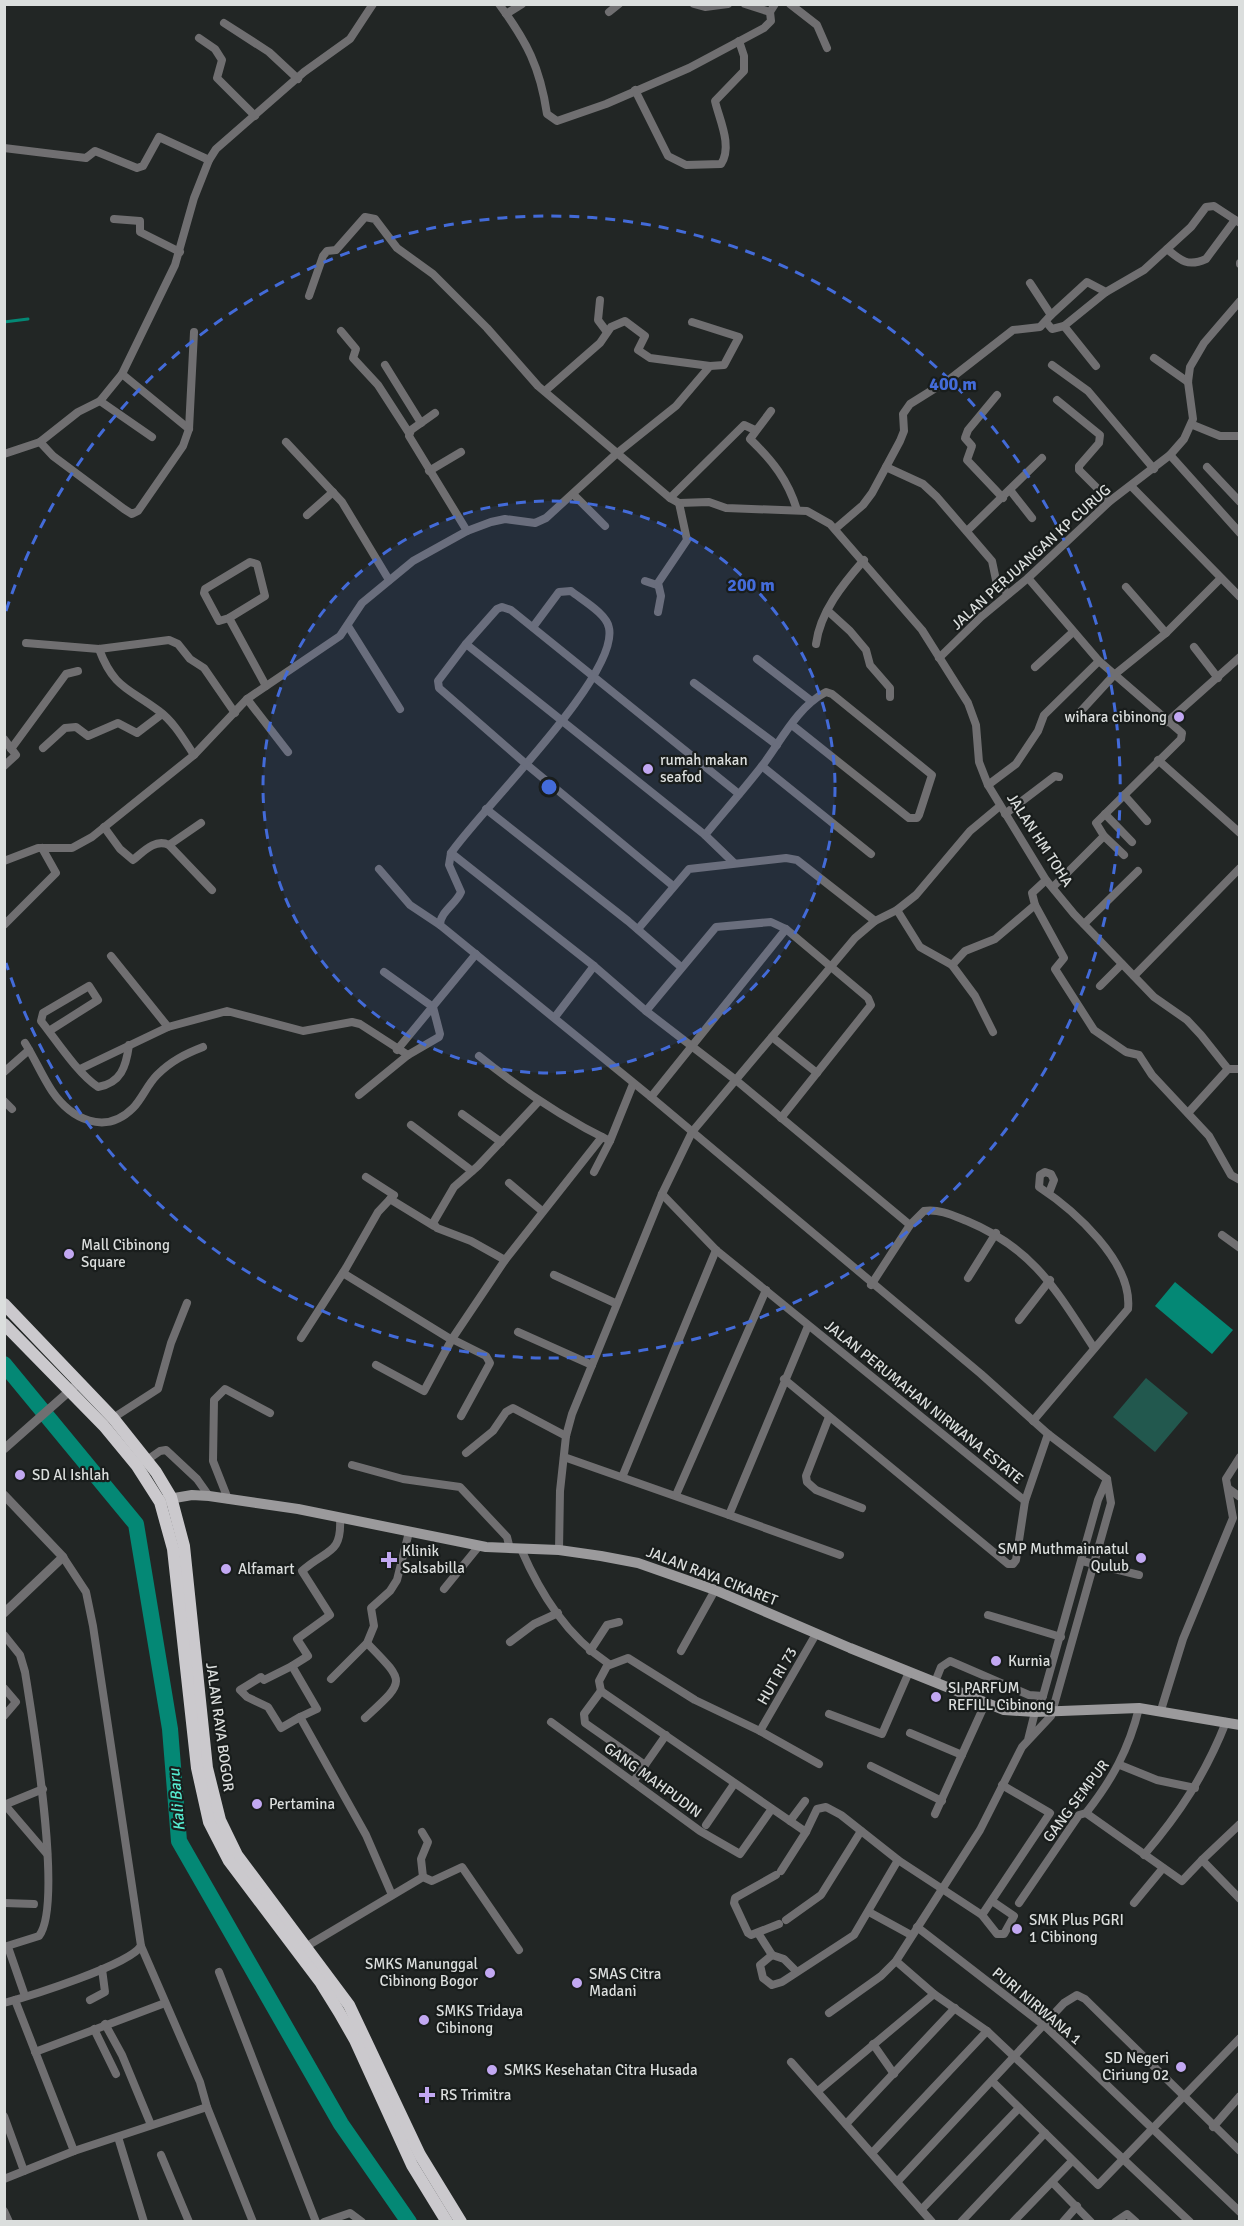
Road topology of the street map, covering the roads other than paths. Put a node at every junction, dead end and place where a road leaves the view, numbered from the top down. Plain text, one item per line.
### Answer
1 (499, 4) edge
2 (522, 4) edge
3 (619, 4) edge
4 (694, 4) edge
5 (728, 4) edge
6 (745, 4) edge
7 (790, 4) edge
8 (372, 6) edge
9 (773, 8) edge
10 (609, 12) dead end
11 (506, 14) junction
12 (224, 23) dead end
13 (199, 38) dead end
14 (739, 41) junction
15 (828, 48) dead end
16 (298, 78) junction
17 (635, 90) junction
18 (255, 116) junction
19 (4, 148) edge
20 (209, 160) junction
21 (114, 219) dead end
22 (1237, 222) edge
23 (1167, 249) junction
24 (180, 252) junction
25 (1030, 283) dead end
26 (1106, 292) junction
27 (309, 296) dead end
28 (600, 300) dead end
29 (1239, 300) edge
30 (1051, 315) junction
31 (692, 322) dead end
32 (1046, 322) junction
33 (1064, 326) junction
34 (341, 331) dead end
35 (194, 332) dead end
36 (607, 332) junction
37 (1154, 358) dead end
38 (386, 365) dead end
39 (1052, 365) dead end
40 (710, 366) junction
41 (1096, 366) dead end
42 (122, 374) junction
43 (1188, 382) junction
44 (544, 391) junction
45 (996, 395) dead end
46 (1056, 400) dead end
47 (100, 401) junction
48 (771, 411) dead end
49 (435, 413) dead end
50 (421, 423) junction
51 (1192, 425) junction
52 (189, 429) junction
53 (755, 430) junction
54 (409, 433) junction
55 (1239, 436) edge
56 (152, 437) dead end
57 (40, 442) junction
58 (286, 442) dead end
59 (461, 452) dead end
60 (4, 454) edge
61 (616, 454) junction
62 (1170, 455) junction
63 (1042, 458) dead end
64 (886, 467) junction
65 (1207, 467) dead end
66 (1154, 469) junction
67 (429, 471) junction
68 (1132, 487) junction
69 (1010, 490) junction
70 (333, 492) junction
71 (574, 495) junction
72 (670, 498) junction
73 (1003, 498) junction
74 (1110, 501) junction
75 (1239, 502) edge
76 (679, 503) junction
77 (797, 510) junction
78 (307, 515) dead end
79 (1032, 518) dead end
80 (605, 526) dead end
81 (835, 529) junction
82 (1239, 530) edge
83 (466, 531) junction
84 (967, 531) junction
85 (864, 561) junction
86 (1028, 578) junction
87 (1220, 579) junction
88 (389, 580) junction
89 (645, 582) dead end
90 (657, 585) junction
91 (1126, 587) dead end
92 (1008, 594) junction
93 (1239, 597) edge
94 (828, 611) junction
95 (658, 612) dead end
96 (229, 618) junction
97 (348, 626) junction
98 (533, 627) junction
99 (1073, 632) junction
100 (1166, 633) junction
101 (26, 643) dead end
102 (466, 644) junction
103 (816, 644) dead end
104 (1194, 647) dead end
105 (99, 649) junction
106 (1239, 657) edge
107 (756, 658) dead end
108 (939, 658) junction
109 (1099, 661) junction
110 (1035, 667) dead end
111 (78, 671) dead end
112 (1114, 675) junction
113 (593, 677) junction
114 (1218, 678) junction
115 (694, 684) dead end
116 (266, 686) junction
117 (890, 698) dead end
118 (247, 699) junction
119 (810, 700) junction
120 (400, 709) dead end
121 (1081, 711) dead end
122 (235, 713) junction
123 (162, 714) junction
124 (561, 721) junction
125 (1167, 722) junction
126 (792, 725) junction
127 (4, 739) edge
128 (777, 745) junction
129 (43, 748) dead end
130 (11, 749) junction
131 (288, 752) dead end
132 (194, 755) junction
133 (1158, 760) junction
134 (526, 764) junction
135 (4, 766) edge
136 (762, 766) junction
137 (1059, 777) dead end
138 (988, 785) junction
139 (739, 794) junction
140 (1124, 795) junction
141 (1000, 806) junction
142 (486, 809) junction
143 (1005, 814) junction
144 (1105, 814) junction
145 (1147, 821) dead end
146 (201, 823) dead end
147 (104, 827) junction
148 (1239, 833) edge
149 (705, 835) junction
150 (1104, 836) junction
151 (1132, 843) dead end
152 (169, 845) junction
153 (42, 848) junction
154 (451, 854) junction
155 (872, 854) dead end
156 (1124, 855) dead end
157 (4, 861) edge
158 (734, 863) junction
159 (1239, 868) edge
160 (379, 869) dead end
161 (1138, 871) dead end
162 (1046, 880) junction
163 (672, 885) junction
164 (1053, 887) junction
165 (212, 890) dead end
166 (1035, 905) junction
167 (897, 910) junction
168 (875, 921) junction
169 (1084, 924) junction
170 (4, 925) edge
171 (440, 925) junction
172 (638, 929) junction
173 (786, 929) junction
174 (476, 954) junction
175 (111, 956) dead end
176 (1122, 964) junction
177 (952, 965) junction
178 (594, 966) junction
179 (830, 966) junction
180 (681, 967) junction
181 (384, 972) dead end
182 (1134, 976) junction
183 (1100, 986) dead end
184 (433, 1007) junction
185 (646, 1011) junction
186 (555, 1017) junction
187 (168, 1027) junction
188 (49, 1031) junction
189 (993, 1032) dead end
190 (772, 1037) junction
191 (129, 1045) junction
192 (691, 1046) junction
193 (203, 1047) dead end
194 (397, 1050) junction
195 (408, 1055) junction
196 (479, 1056) dead end
197 (80, 1069) junction
198 (1228, 1069) junction
199 (1239, 1069) edge
200 (4, 1072) edge
201 (817, 1073) junction
202 (737, 1081) junction
203 (633, 1084) junction
204 (359, 1095) dead end
205 (651, 1097) junction
206 (4, 1101) edge
207 (539, 1101) junction
208 (12, 1109) dead end
209 (1188, 1113) junction
210 (462, 1114) dead end
211 (781, 1118) junction
212 (411, 1125) dead end
213 (692, 1132) junction
214 (602, 1137) junction
215 (610, 1141) junction
216 (501, 1142) junction
217 (472, 1171) junction
218 (594, 1172) dead end
219 (366, 1177) dead end
220 (1239, 1180) edge
221 (509, 1183) dead end
222 (662, 1194) junction
223 (1049, 1194) dead end
224 (390, 1199) junction
225 (542, 1211) junction
226 (910, 1225) junction
227 (434, 1226) junction
228 (996, 1233) junction
229 (1222, 1235) dead end
230 (1239, 1248) edge
231 (716, 1250) junction
232 (505, 1260) junction
233 (343, 1273) junction
234 (554, 1275) dead end
235 (968, 1278) dead end
236 (1050, 1280) junction
237 (871, 1285) junction
238 (766, 1290) junction
239 (187, 1303) dead end
240 (615, 1303) junction
241 (4, 1304) edge
242 (1019, 1320) dead end
243 (4, 1324) edge
244 (808, 1326) junction
245 (518, 1332) dead end
246 (301, 1338) dead end
247 (452, 1340) junction
248 (1094, 1348) junction
249 (376, 1365) dead end
250 (592, 1365) junction
251 (784, 1379) junction
252 (73, 1387) junction
253 (270, 1413) dead end
254 (460, 1416) dead end
255 (829, 1417) junction
256 (113, 1418) junction
257 (1033, 1421) junction
258 (1048, 1434) junction
259 (566, 1436) junction
260 (4, 1449) edge
261 (466, 1453) dead end
262 (564, 1457) junction
263 (1239, 1457) edge
264 (147, 1460) junction
265 (351, 1465) dead end
266 (623, 1475) junction
267 (1107, 1479) junction
268 (1228, 1489) junction
269 (4, 1495) edge
270 (675, 1495) junction
271 (209, 1496) junction
272 (1239, 1497) edge
273 (166, 1499) junction
274 (228, 1499) junction
275 (1025, 1501) junction
276 (862, 1508) dead end
277 (729, 1515) junction
278 (340, 1519) junction
279 (410, 1532) junction
280 (479, 1546) junction
281 (515, 1549) junction
282 (559, 1550) junction
283 (840, 1555) dead end
284 (63, 1557) junction
285 (1082, 1562) junction
286 (1094, 1564) junction
287 (1139, 1575) dead end
288 (444, 1589) dead end
289 (715, 1590) junction
290 (4, 1613) edge
291 (558, 1613) junction
292 (988, 1615) dead end
293 (619, 1622) dead end
294 (816, 1634) junction
295 (4, 1635) edge
296 (1061, 1637) junction
297 (510, 1642) dead end
298 (367, 1643) junction
299 (590, 1651) junction
300 (681, 1651) dead end
301 (609, 1664) junction
302 (292, 1666) junction
303 (909, 1672) junction
304 (331, 1679) dead end
305 (934, 1682) junction
306 (4, 1688) edge
307 (601, 1691) junction
308 (1043, 1696) junction
309 (986, 1704) junction
310 (1139, 1708) junction
311 (1161, 1710) junction
312 (1053, 1711) junction
313 (1035, 1712) junction
314 (829, 1714) dead end
315 (4, 1716) edge
316 (300, 1717) junction
317 (365, 1718) dead end
318 (551, 1722) dead end
319 (1226, 1722) junction
320 (1239, 1725) edge
321 (760, 1731) junction
322 (910, 1733) dead end
323 (666, 1735) junction
324 (1028, 1740) junction
325 (962, 1755) junction
326 (819, 1764) dead end
327 (645, 1765) junction
328 (1120, 1765) junction
329 (871, 1766) dead end
330 (633, 1782) junction
331 (734, 1784) junction
332 (1002, 1785) junction
333 (1196, 1788) junction
334 (43, 1789) junction
335 (805, 1801) dead end
336 (942, 1801) junction
337 (5, 1805) edge
338 (771, 1810) junction
339 (1086, 1813) junction
340 (935, 1814) dead end
341 (790, 1821) junction
342 (1239, 1824) edge
343 (706, 1825) dead end
344 (861, 1831) junction
345 (422, 1832) dead end
346 (806, 1833) junction
347 (47, 1854) junction
348 (1144, 1855) junction
349 (898, 1860) junction
350 (1202, 1860) junction
351 (1163, 1868) junction
352 (423, 1877) junction
353 (941, 1889) junction
354 (392, 1895) junction
355 (1239, 1899) edge
356 (992, 1902) junction
357 (4, 1903) edge
358 (1019, 1903) dead end
359 (1134, 1903) dead end
360 (34, 1904) dead end
361 (869, 1912) junction
362 (982, 1915) junction
363 (917, 1927) junction
364 (758, 1933) junction
365 (911, 1935) junction
366 (141, 1946) junction
367 (307, 1946) junction
368 (6, 1947) edge
369 (519, 1950) dead end
370 (772, 1954) junction
371 (896, 1960) junction
372 (102, 1969) junction
373 (796, 1971) junction
374 (219, 1972) dead end
375 (934, 1994) junction
376 (25, 1996) junction
377 (15, 2000) junction
378 (90, 2000) dead end
379 (4, 2003) edge
380 (165, 2003) junction
381 (955, 2008) junction
382 (829, 2013) dead end
383 (105, 2024) junction
384 (1045, 2026) junction
385 (94, 2029) junction
386 (987, 2031) junction
387 (1239, 2038) edge
388 (873, 2044) junction
389 (34, 2052) junction
390 (1017, 2057) junction
391 (791, 2062) dead end
392 (376, 2072) junction
393 (116, 2074) dead end
394 (894, 2074) junction
395 (992, 2081) junction
396 (818, 2091) junction
397 (1239, 2096) edge
398 (1184, 2099) junction
399 (207, 2107) junction
400 (1019, 2108) junction
401 (4, 2116) edge
402 (846, 2124) junction
403 (151, 2125) junction
404 (1213, 2127) junction
405 (1152, 2129) junction
406 (1045, 2133) junction
407 (118, 2137) junction
408 (1239, 2150) edge
409 (74, 2151) junction
410 (873, 2152) junction
411 (161, 2155) dead end
412 (1124, 2159) junction
413 (1072, 2161) junction
414 (24, 2171) junction
415 (4, 2179) edge
416 (897, 2182) junction
417 (1052, 2182) junction
418 (1077, 2206) junction
419 (922, 2210) junction
420 (4, 2211) edge
421 (1239, 2212) edge
422 (9, 2222) edge
423 (144, 2222) edge
424 (189, 2222) edge
425 (253, 2222) edge
426 (316, 2222) edge
427 (324, 2222) edge
428 (362, 2222) edge
429 (447, 2222) edge
430 (461, 2222) edge
431 (932, 2222) edge
432 (961, 2222) edge
433 (1013, 2222) edge
434 (1063, 2222) edge
435 (1091, 2222) edge
436 (1116, 2222) edge
437 (1136, 2222) edge
438 (1190, 2222) edge

1 - 11 street
2 - 11 street
3 - 10 street
4 - 5 street
6 - 9 street
7 - 15 street
8 - 16 street
9 - 14 street
11 - 17 street
12 - 16 street
13 - 18 street
14 - 17 street
14 - 17 street
16 - 18 street
18 - 20 street
19 - 20 street
20 - 24 street
21 - 24 street
22 - 23 street
22 - 23 street
23 - 26 street
24 - 42 street
25 - 30 street
26 - 30 street
26 - 33 street
27 - 44 street
28 - 36 street
29 - 43 street
30 - 32 street
31 - 40 street
32 - 33 street
32 - 64 street
33 - 41 street
34 - 54 street
35 - 52 street
36 - 40 street
36 - 44 street
37 - 43 street
38 - 50 street
39 - 66 street
40 - 61 street
42 - 47 street
42 - 52 street
43 - 51 street
44 - 61 street
45 - 73 street
46 - 74 street
47 - 56 street
47 - 57 street
48 - 53 street
49 - 50 street
50 - 54 street
51 - 55 street
51 - 62 street, JALAN PERJUANGAN KP CURUG
52 - 57 street
53 - 72 street
53 - 77 street
54 - 67 street
57 - 60 street
58 - 70 street
59 - 67 street
61 - 71 street
61 - 72 street
62 - 66 street, JALAN PERJUANGAN KP CURUG
62 - 82 street
63 - 69 street
64 - 81 street
64 - 84 street
65 - 75 street
66 - 68 street, JALAN PERJUANGAN KP CURUG
67 - 83 street
68 - 74 street, JALAN PERJUANGAN KP CURUG
68 - 87 street
69 - 73 street
69 - 79 street
70 - 78 street
70 - 88 street
71 - 80 street
71 - 83 street
72 - 76 street
73 - 84 street
74 - 86 street, JALAN PERJUANGAN KP CURUG
76 - 77 street
76 - 90 street
77 - 81 street
81 - 85 street
83 - 88 street
84 - 92 street
85 - 94 street
85 - 108 street, JALAN HM TOHA
86 - 92 street, JALAN PERJUANGAN KP CURUG
86 - 99 street
87 - 93 street
87 - 100 street
88 - 97 street
89 - 90 street
90 - 95 street
91 - 100 street
92 - 108 street, JALAN PERJUANGAN KP CURUG
94 - 103 street
94 - 117 street
96 - 96 street
96 - 116 street
97 - 116 street
97 - 120 street
98 - 102 street
98 - 113 street
98 - 113 street
99 - 109 street
99 - 110 street
100 - 112 street
101 - 105 street
102 - 124 street
102 - 134 street
104 - 114 street
105 - 122 street
105 - 123 street
106 - 114 street
107 - 119 street
108 - 138 street, JALAN HM TOHA
109 - 112 street
109 - 138 street
111 - 130 street
112 - 121 street
112 - 125 street
113 - 124 street
113 - 139 street
114 - 125 street
115 - 128 street
116 - 118 street
118 - 122 street
118 - 131 street
119 - 126 street
119 - 126 street
122 - 132 street
123 - 129 street
123 - 132 street
124 - 134 street
124 - 149 street
125 - 133 street
126 - 128 street
127 - 130 street
128 - 136 street
130 - 135 street
132 - 147 street
133 - 140 street
133 - 148 street
134 - 142 street
134 - 163 street
136 - 139 street
136 - 155 street
137 - 143 street
138 - 141 street, JALAN HM TOHA
139 - 149 street
140 - 144 street
140 - 145 street
141 - 143 street, JALAN HM TOHA
141 - 167 street
142 - 154 street
142 - 172 street
143 - 162 street, JALAN HM TOHA
144 - 150 street
144 - 151 street
146 - 152 street
147 - 152 street
147 - 153 street
149 - 158 street
150 - 156 street
150 - 164 street
152 - 165 street
153 - 157 street
153 - 170 street
154 - 171 street
154 - 178 street
158 - 163 street
158 - 168 street
159 - 182 street
160 - 171 street
161 - 169 street
162 - 164 street, JALAN HM TOHA
162 - 166 street
163 - 172 street
164 - 169 street, JALAN HM TOHA
166 - 177 street
166 - 209 street
167 - 168 street
167 - 177 street
168 - 179 street
169 - 176 street, JALAN HM TOHA
171 - 174 street
172 - 180 street
173 - 179 street
173 - 180 street
173 - 192 street
174 - 184 street
174 - 186 street
175 - 187 street
176 - 182 street, JALAN HM TOHA
176 - 183 street
177 - 189 street
178 - 185 street
178 - 186 street
179 - 190 street
179 - 201 street
180 - 185 street
181 - 184 street
182 - 198 street, JALAN HM TOHA
184 - 194 street
184 - 195 street
185 - 192 street
186 - 203 street
187 - 191 street
187 - 194 street
188 - 188 street
188 - 197 street
190 - 201 street
190 - 202 street
191 - 197 street
191 - 197 street
192 - 202 street
192 - 205 street
193 - 200 street
194 - 195 street
195 - 204 street
196 - 207 street
198 - 199 street
198 - 209 street
201 - 211 street
202 - 211 street
202 - 213 street
203 - 205 street
203 - 215 street
205 - 213 street
206 - 208 street
207 - 214 street
207 - 216 street
209 - 220 street
210 - 216 street
211 - 226 street
212 - 217 street
213 - 222 street
213 - 237 street
214 - 215 street
214 - 225 street
215 - 218 street
216 - 217 street
217 - 227 street
219 - 224 street
221 - 225 street
222 - 231 street, JALAN PERUMAHAN NIRWANA ESTATE
222 - 240 street
223 - 248 street
224 - 227 street
224 - 233 street
225 - 232 street
226 - 228 street
226 - 237 street
227 - 232 street
228 - 235 street
228 - 236 street
229 - 230 street
231 - 238 street, JALAN PERUMAHAN NIRWANA ESTATE
231 - 266 street
232 - 247 street
233 - 246 street
233 - 247 street
234 - 240 street
236 - 242 street
236 - 248 street
237 - 257 street
238 - 244 street, JALAN PERUMAHAN NIRWANA ESTATE
238 - 270 street
239 - 256 street
240 - 250 street
241 - 252 highway, JALAN RAYA BOGOR
243 - 252 highway, JALAN RAYA BOGOR
244 - 251 street, JALAN PERUMAHAN NIRWANA ESTATE
244 - 275 street, JALAN PERUMAHAN NIRWANA ESTATE
245 - 250 street
247 - 249 street
247 - 254 street
248 - 257 street
250 - 259 street
251 - 255 street
251 - 277 street, JALAN PERUMAHAN NIRWANA ESTATE
252 - 256 highway, JALAN RAYA BOGOR
252 - 260 street
252 - 273 highway, JALAN RAYA BOGOR
253 - 274 street
255 - 275 street
255 - 276 street
256 - 264 highway, JALAN RAYA BOGOR
257 - 258 street
258 - 267 street
258 - 275 street, JALAN PERUMAHAN NIRWANA ESTATE
259 - 261 street
259 - 262 street
262 - 266 street
262 - 282 street
263 - 268 street
264 - 271 street
264 - 273 highway, JALAN RAYA BOGOR
265 - 281 street
266 - 270 street
267 - 285 street
267 - 286 street
268 - 272 street
268 - 311 street
269 - 284 street
270 - 277 street
271 - 273 main road, JALAN RAYA CIKARET
271 - 274 main road, JALAN RAYA CIKARET
273 - 367 highway, JALAN RAYA BOGOR
273 - 392 highway, JALAN RAYA BOGOR
274 - 278 main road, JALAN RAYA CIKARET
277 - 283 street
278 - 279 main road, JALAN RAYA CIKARET
278 - 302 street
279 - 280 main road, JALAN RAYA CIKARET
279 - 298 street
280 - 281 main road, JALAN RAYA CIKARET
280 - 288 street
281 - 282 main road, JALAN RAYA CIKARET
281 - 291 street
282 - 289 main road, JALAN RAYA CIKARET
284 - 290 street
284 - 366 street
285 - 286 street
285 - 296 street
286 - 287 street
286 - 312 street
289 - 294 main road, JALAN RAYA CIKARET
289 - 300 street
291 - 297 street
291 - 299 street
292 - 296 street
293 - 299 street
294 - 303 main road, JALAN RAYA CIKARET
294 - 321 street, HUT RI 73
295 - 334 street
296 - 308 street
298 - 304 street
298 - 317 street
299 - 301 street
301 - 307 street
301 - 321 street
302 - 316 street
302 - 316 street
303 - 305 main road, JALAN RAYA CIKARET
303 - 314 street
305 - 308 street
305 - 309 main road, JALAN RAYA CIKARET
306 - 315 street
307 - 323 street
307 - 327 street
308 - 313 street
309 - 313 main road, JALAN RAYA CIKARET
309 - 325 street
310 - 311 main road, JALAN RAYA CIKARET
310 - 312 main road, JALAN RAYA CIKARET
310 - 328 street, GANG SEMPUR
311 - 319 main road, JALAN RAYA CIKARET
312 - 313 main road, JALAN RAYA CIKARET
312 - 324 street
313 - 324 street
316 - 354 street
318 - 330 street, GANG MAHPUDIN
319 - 320 main road, JALAN RAYA CIKARET
319 - 333 street
321 - 326 street
322 - 325 street
323 - 327 street
323 - 331 street
324 - 332 street
325 - 336 street
327 - 330 street
328 - 333 street
328 - 339 street, GANG SEMPUR
329 - 336 street
330 - 338 street, GANG MAHPUDIN
331 - 338 street
331 - 343 street
332 - 353 street
332 - 356 street
333 - 348 street
334 - 337 street
334 - 347 street
335 - 341 street
336 - 340 street
337 - 347 street
338 - 341 street
339 - 348 street
339 - 358 street, GANG SEMPUR
341 - 346 street
342 - 350 street
344 - 346 street
344 - 349 street
344 - 364 street
345 - 352 street
346 - 364 street
347 - 368 street
348 - 351 street
349 - 353 street
349 - 361 street
350 - 351 street
350 - 355 street
351 - 359 street
352 - 354 street
352 - 369 street
353 - 362 street
353 - 363 street
354 - 367 street
356 - 362 street
356 - 362 street
357 - 360 street
361 - 365 street
361 - 373 street
363 - 365 street
363 - 384 street, PURI NIRWANA 1
364 - 370 street
365 - 371 street
366 - 372 street
366 - 380 street
367 - 392 highway, JALAN RAYA BOGOR
368 - 376 street
370 - 373 street
370 - 373 street
371 - 375 street
371 - 382 street
372 - 376 street
372 - 378 street
374 - 426 street
375 - 381 street
375 - 388 street
376 - 377 street
377 - 379 street
377 - 389 street
380 - 383 street
380 - 399 street
381 - 386 street
381 - 394 street
383 - 385 street
383 - 403 street
384 - 390 street
384 - 398 street
384 - 405 street, PURI NIRWANA 1
385 - 389 street
385 - 393 street
386 - 390 street
386 - 410 street
387 - 398 street
388 - 394 street
388 - 396 street
389 - 409 street
390 - 395 street
390 - 412 street
391 - 396 street
392 - 429 highway, JALAN RAYA BOGOR
392 - 430 highway, JALAN RAYA BOGOR
394 - 402 street
395 - 400 street
395 - 416 street
396 - 402 street
397 - 404 street
398 - 404 street
398 - 405 street
399 - 403 street
399 - 425 street
400 - 406 street
400 - 419 street
401 - 414 street
402 - 410 street
403 - 407 street
404 - 408 street
405 - 412 street
405 - 421 street, PURI NIRWANA 1
406 - 413 street
406 - 432 street
407 - 409 street
407 - 423 street
409 - 414 street
410 - 416 street
411 - 424 street
412 - 413 street
412 - 438 street
413 - 417 street
414 - 415 street
416 - 419 street
417 - 418 street
417 - 433 street
418 - 434 street
418 - 435 street
419 - 431 street
420 - 422 street
427 - 428 street
436 - 437 street

